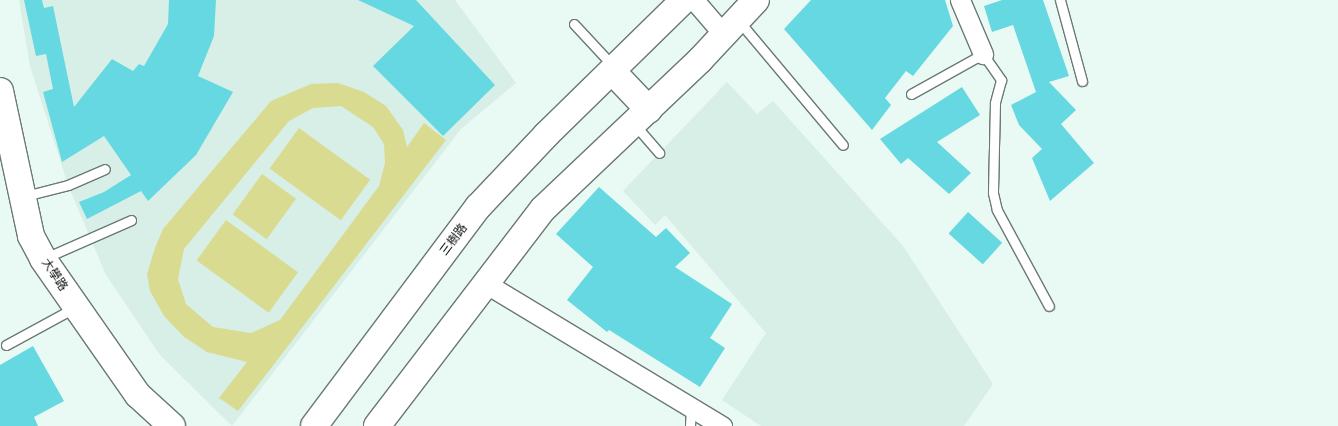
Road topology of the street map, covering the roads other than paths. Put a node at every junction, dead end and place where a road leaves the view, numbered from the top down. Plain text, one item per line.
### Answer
1 (684, 0) edge
2 (694, 0) edge
3 (756, 0) edge
4 (960, 0) edge
5 (1060, 0) edge
6 (574, 24) dead end
7 (731, 28) junction
8 (983, 54) junction
9 (614, 70) junction
10 (1082, 81) dead end
11 (0, 91) edge
12 (911, 94) dead end
13 (642, 116) junction
14 (843, 145) dead end
15 (659, 153) dead end
16 (105, 169) dead end
17 (22, 196) junction
18 (131, 220) dead end
19 (43, 259) junction
20 (485, 283) junction
21 (1049, 306) dead end
22 (76, 307) junction
23 (6, 346) dead end
24 (691, 407) junction
25 (172, 426) edge
26 (314, 426) edge
27 (377, 426) edge
28 (690, 426) edge
29 (722, 426) edge

1 - 9 street, 三樹路
2 - 7 street
3 - 7 street
4 - 8 street
5 - 10 lane
6 - 9 lane
7 - 13 street
7 - 14 lane
8 - 12 lane
8 - 21 lane
9 - 13 street
9 - 26 street, 三樹路
11 - 17 street, 大學路
13 - 15 lane
13 - 20 street
16 - 17 lane
17 - 19 street, 大學路
18 - 19 lane
19 - 22 street, 大學路
20 - 24 street
20 - 27 street
22 - 23 lane
22 - 25 street, 大學路
24 - 28 lane
24 - 29 street

